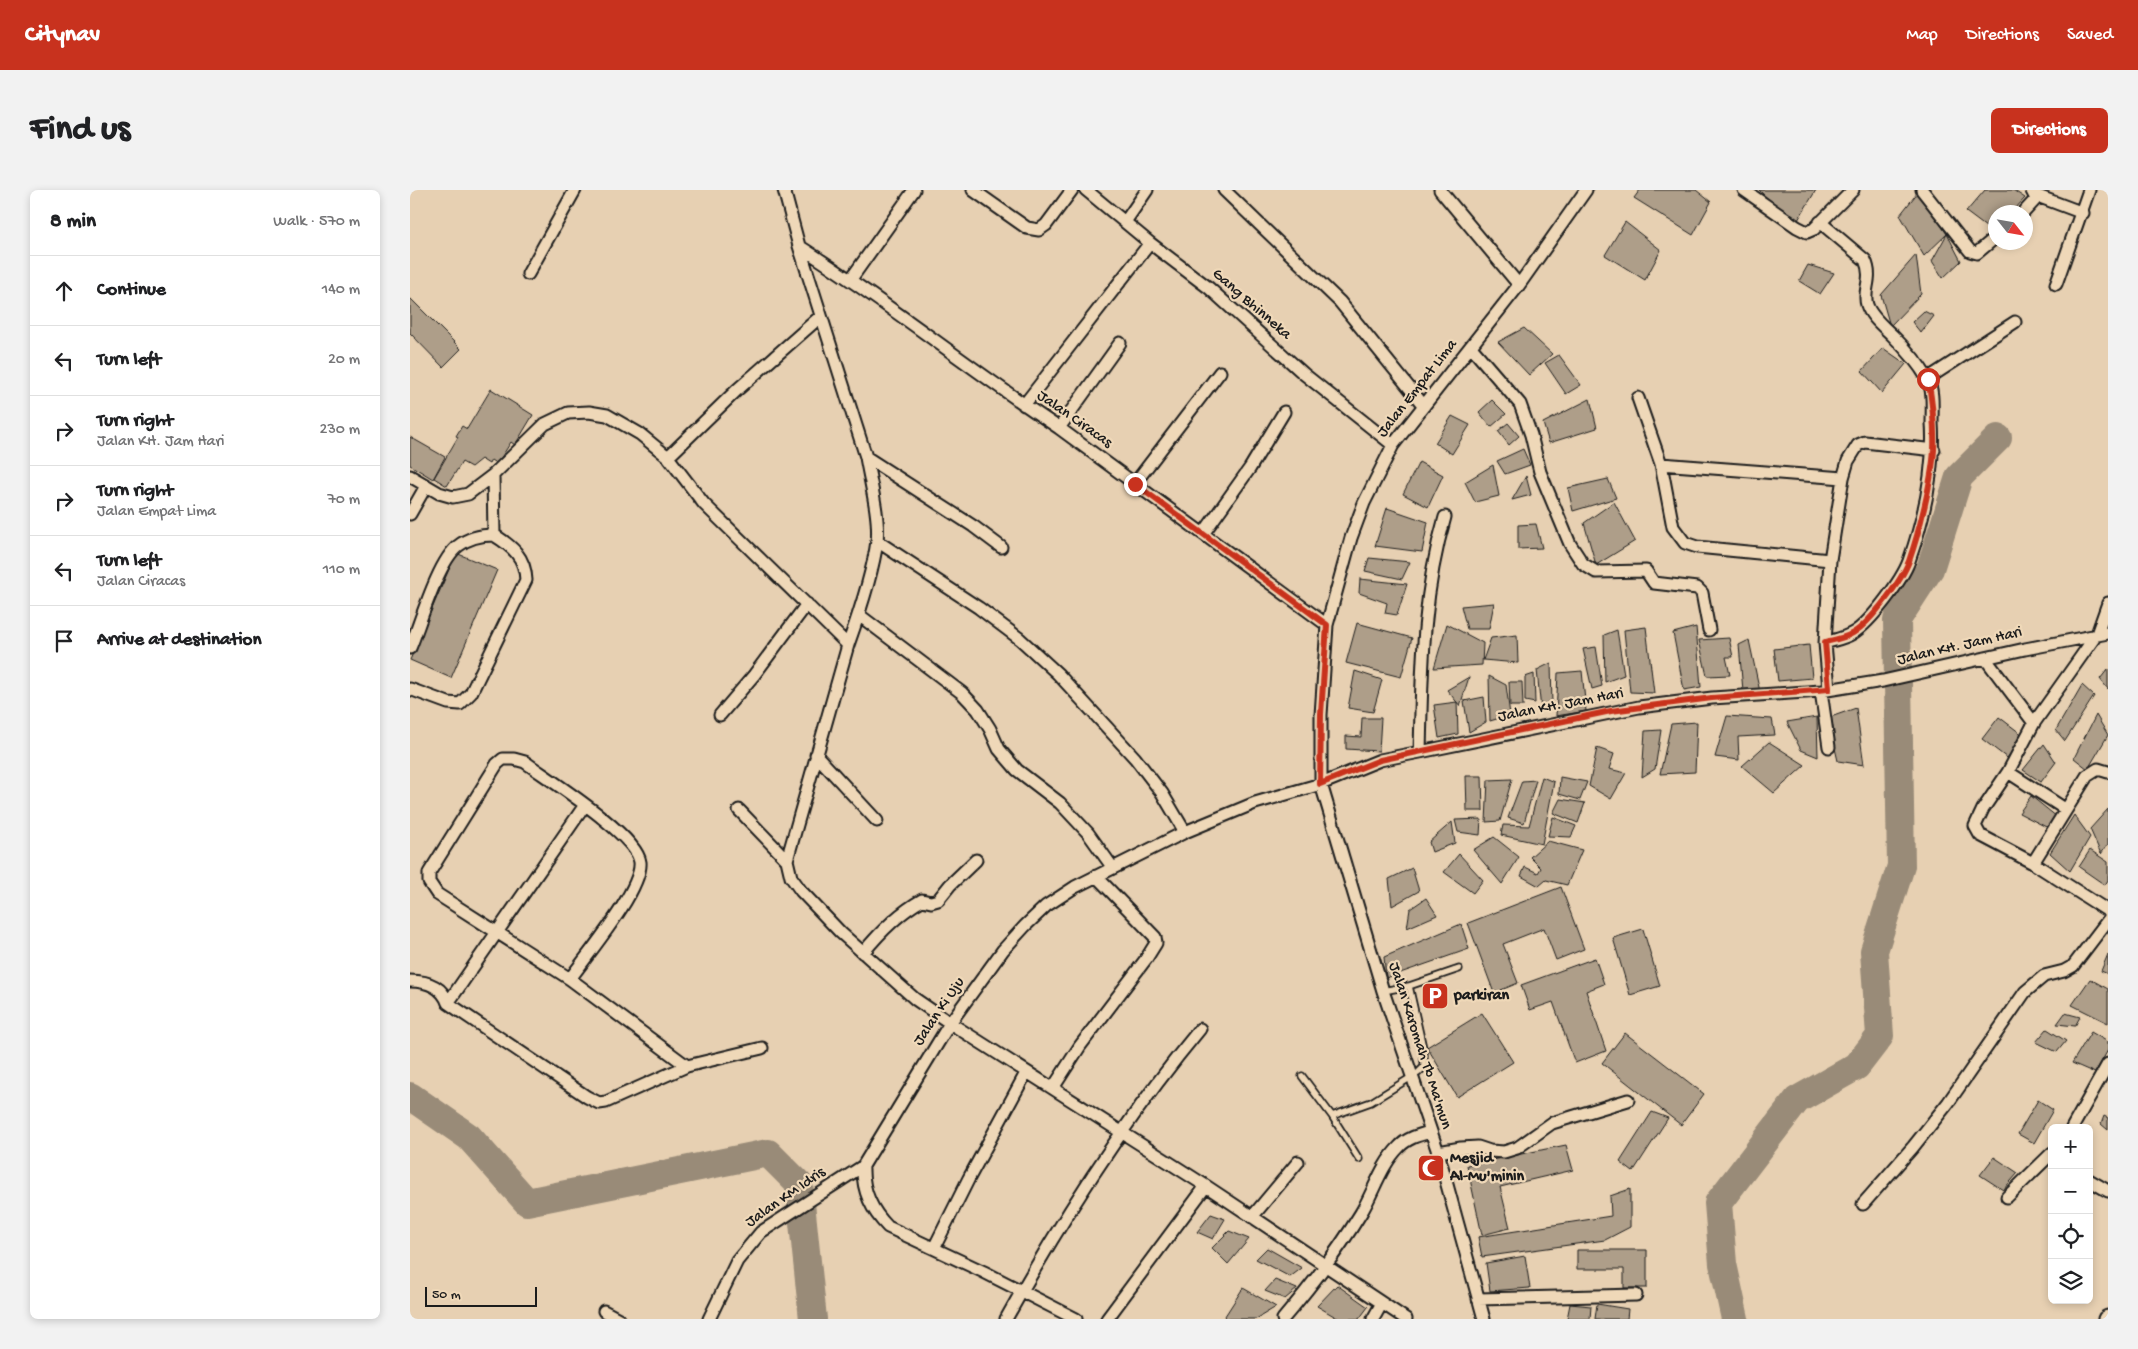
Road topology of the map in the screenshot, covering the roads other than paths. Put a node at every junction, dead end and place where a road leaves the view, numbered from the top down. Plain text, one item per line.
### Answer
1 (575, 190) edge
2 (784, 190) edge
3 (914, 190) edge
4 (973, 190) edge
5 (1072, 190) edge
6 (1086, 190) edge
7 (1147, 190) edge
8 (1224, 190) edge
9 (1440, 190) edge
10 (1586, 190) edge
11 (1744, 190) edge
12 (1853, 190) edge
13 (1922, 190) edge
14 (2089, 190) edge
15 (2033, 192) edge
16 (2032, 205) edge
17 (2082, 213) junction
18 (1125, 222) junction
19 (1820, 222) junction
20 (1150, 243) junction
21 (1988, 243) edge
22 (799, 246) junction
23 (528, 274) dead end
24 (851, 280) junction
25 (2056, 284) dead end
26 (1519, 285) junction
27 (821, 316) junction
28 (2015, 322) dead end
29 (1120, 343) dead end
30 (1471, 347) junction
31 (1220, 372) dead end
32 (1928, 379) junction
33 (1638, 398) dead end
34 (1024, 405) junction
35 (1424, 406) junction
36 (1284, 412) dead end
37 (1059, 428) junction
38 (1393, 445) junction
39 (1934, 450) junction
40 (668, 457) junction
41 (866, 457) junction
42 (1661, 464) junction
43 (493, 475) junction
44 (410, 476) edge
45 (1843, 478) junction
46 (1135, 484) junction
47 (426, 486) junction
48 (410, 514) edge
49 (1445, 517) dead end
50 (1203, 534) junction
51 (494, 535) junction
52 (877, 540) junction
53 (1001, 547) dead end
54 (1830, 560) junction
55 (2108, 603) edge
56 (807, 604) junction
57 (859, 614) junction
58 (1327, 625) junction
59 (1710, 630) dead end
60 (2103, 633) edge
61 (1825, 642) junction
62 (848, 645) junction
63 (410, 648) edge
64 (1981, 659) junction
65 (410, 689) edge
66 (1825, 690) junction
67 (720, 715) dead end
68 (2034, 723) junction
69 (1829, 747) dead end
70 (1420, 752) junction
71 (816, 755) junction
72 (2008, 772) junction
73 (2108, 772) edge
74 (1320, 784) junction
75 (586, 805) junction
76 (2065, 809) junction
77 (739, 810) dead end
78 (877, 821) dead end
79 (1185, 832) junction
80 (787, 860) junction
81 (976, 860) dead end
82 (2033, 863) junction
83 (1113, 868) junction
84 (1096, 876) junction
85 (2108, 911) edge
86 (2108, 920) edge
87 (495, 933) junction
88 (864, 953) junction
89 (1459, 969) dead end
90 (570, 979) junction
91 (410, 981) edge
92 (1408, 986) junction
93 (1383, 991) junction
94 (448, 1002) junction
95 (950, 1023) junction
96 (1200, 1029) dead end
97 (762, 1048) dead end
98 (2108, 1064) edge
99 (687, 1066) junction
100 (1026, 1073) junction
101 (1302, 1076) dead end
102 (1411, 1077) junction
103 (1053, 1088) junction
104 (1628, 1100) dead end
105 (1332, 1116) junction
106 (2074, 1124) edge
107 (1121, 1131) junction
108 (1430, 1132) junction
109 (1438, 1152) junction
110 (2048, 1157) edge
111 (1359, 1159) dead end
112 (1298, 1162) dead end
113 (863, 1166) junction
114 (2093, 1182) edge
115 (1206, 1186) junction
116 (2108, 1191) edge
117 (2007, 1197) dead end
118 (1863, 1204) dead end
119 (1252, 1217) junction
120 (934, 1248) junction
121 (1327, 1266) junction
122 (1022, 1291) junction
123 (1636, 1296) dead end
124 (1478, 1299) junction
125 (1382, 1303) junction
126 (604, 1311) dead end
127 (619, 1319) edge
128 (709, 1319) edge
129 (1006, 1319) edge
130 (1076, 1319) edge
131 (1107, 1319) edge
132 (1284, 1319) edge
133 (1373, 1319) edge
134 (1406, 1319) edge
135 (1484, 1319) edge

1 - 23 street
2 - 22 street
3 - 24 street
4 - 5 street
6 - 18 street, Gang Bhinneka
7 - 18 street
8 - 35 street
9 - 26 street
10 - 26 street, Jalan Empat Lima
11 - 19 street
12 - 19 street
13 - 21 street
14 - 17 street
15 - 16 street
15 - 17 street
17 - 25 street
18 - 20 street, Gang Bhinneka
19 - 32 street
20 - 34 street
20 - 38 street, Gang Bhinneka
22 - 24 street, Jalan Ciracas
22 - 27 street
24 - 34 street, Jalan Ciracas
26 - 30 street, Jalan Empat Lima
27 - 40 street
27 - 41 street
28 - 32 street
29 - 37 street
30 - 35 street, Jalan Empat Lima
30 - 59 street
31 - 46 street
32 - 39 street
33 - 42 street
34 - 37 street, Jalan Ciracas
35 - 38 street, Jalan Empat Lima
36 - 50 street
37 - 46 street, Jalan Ciracas
38 - 58 street, Jalan Empat Lima
39 - 45 street
39 - 61 street
40 - 43 street
40 - 56 street
41 - 52 street
41 - 53 street
42 - 45 street
42 - 54 street
43 - 47 street
43 - 51 street
44 - 47 street
45 - 54 street
46 - 50 street, Jalan Ciracas
47 - 48 street
49 - 70 street
50 - 58 street, Jalan Ciracas
51 - 63 street
51 - 65 street
52 - 57 street
52 - 79 street
54 - 61 street
55 - 60 street
56 - 62 street
56 - 67 street
57 - 62 street
57 - 83 street
58 - 74 street, Jalan Empat Lima
60 - 64 street, Jalan KH. Jam Hari
60 - 68 street
61 - 66 street
62 - 71 street
64 - 66 street, Jalan KH. Jam Hari
64 - 68 street
66 - 69 street
66 - 70 street, Jalan KH. Jam Hari
68 - 72 street
70 - 74 street, Jalan KH. Jam Hari
71 - 78 street
71 - 80 street
72 - 76 street
72 - 82 street
73 - 76 street
74 - 79 street, Jalan Ki Uju
74 - 93 street, Jalan Karomah Tb Ma'mun
75 - 87 street
75 - 87 street
75 - 90 street
76 - 82 street
77 - 80 street
79 - 83 street, Jalan Ki Uju
80 - 88 street
81 - 88 street
82 - 85 street
83 - 84 street, Jalan Ki Uju
84 - 95 street, Jalan Ki Uju
84 - 103 street
86 - 118 street
87 - 90 street
87 - 94 street
88 - 95 street
89 - 92 lane
90 - 99 street
91 - 94 street
92 - 93 lane
92 - 102 lane
93 - 102 street, Jalan Karomah Tb Ma'mun
94 - 99 street
95 - 100 street
95 - 113 street, Jalan Ki Uju
96 - 107 street
97 - 99 street
98 - 106 street
100 - 103 street
100 - 120 street
101 - 105 lane
102 - 105 lane
102 - 108 street, Jalan Karomah Tb Ma'mun
103 - 107 street
104 - 109 street
105 - 111 lane
107 - 115 street
107 - 122 street
108 - 109 street, Jalan Karomah Tb Ma'mun
108 - 121 street
109 - 124 street, Jalan Karomah Tb Ma'mun
110 - 117 street
112 - 119 street
113 - 120 street
113 - 128 street, Jalan KM Idris
114 - 116 street
115 - 119 street
115 - 131 street
119 - 121 street
120 - 122 street
121 - 125 street
121 - 132 street
122 - 129 street
122 - 130 street
123 - 124 street
124 - 135 street, Jalan Karomah Tb Ma'mun
125 - 133 street
125 - 134 street
126 - 127 street

